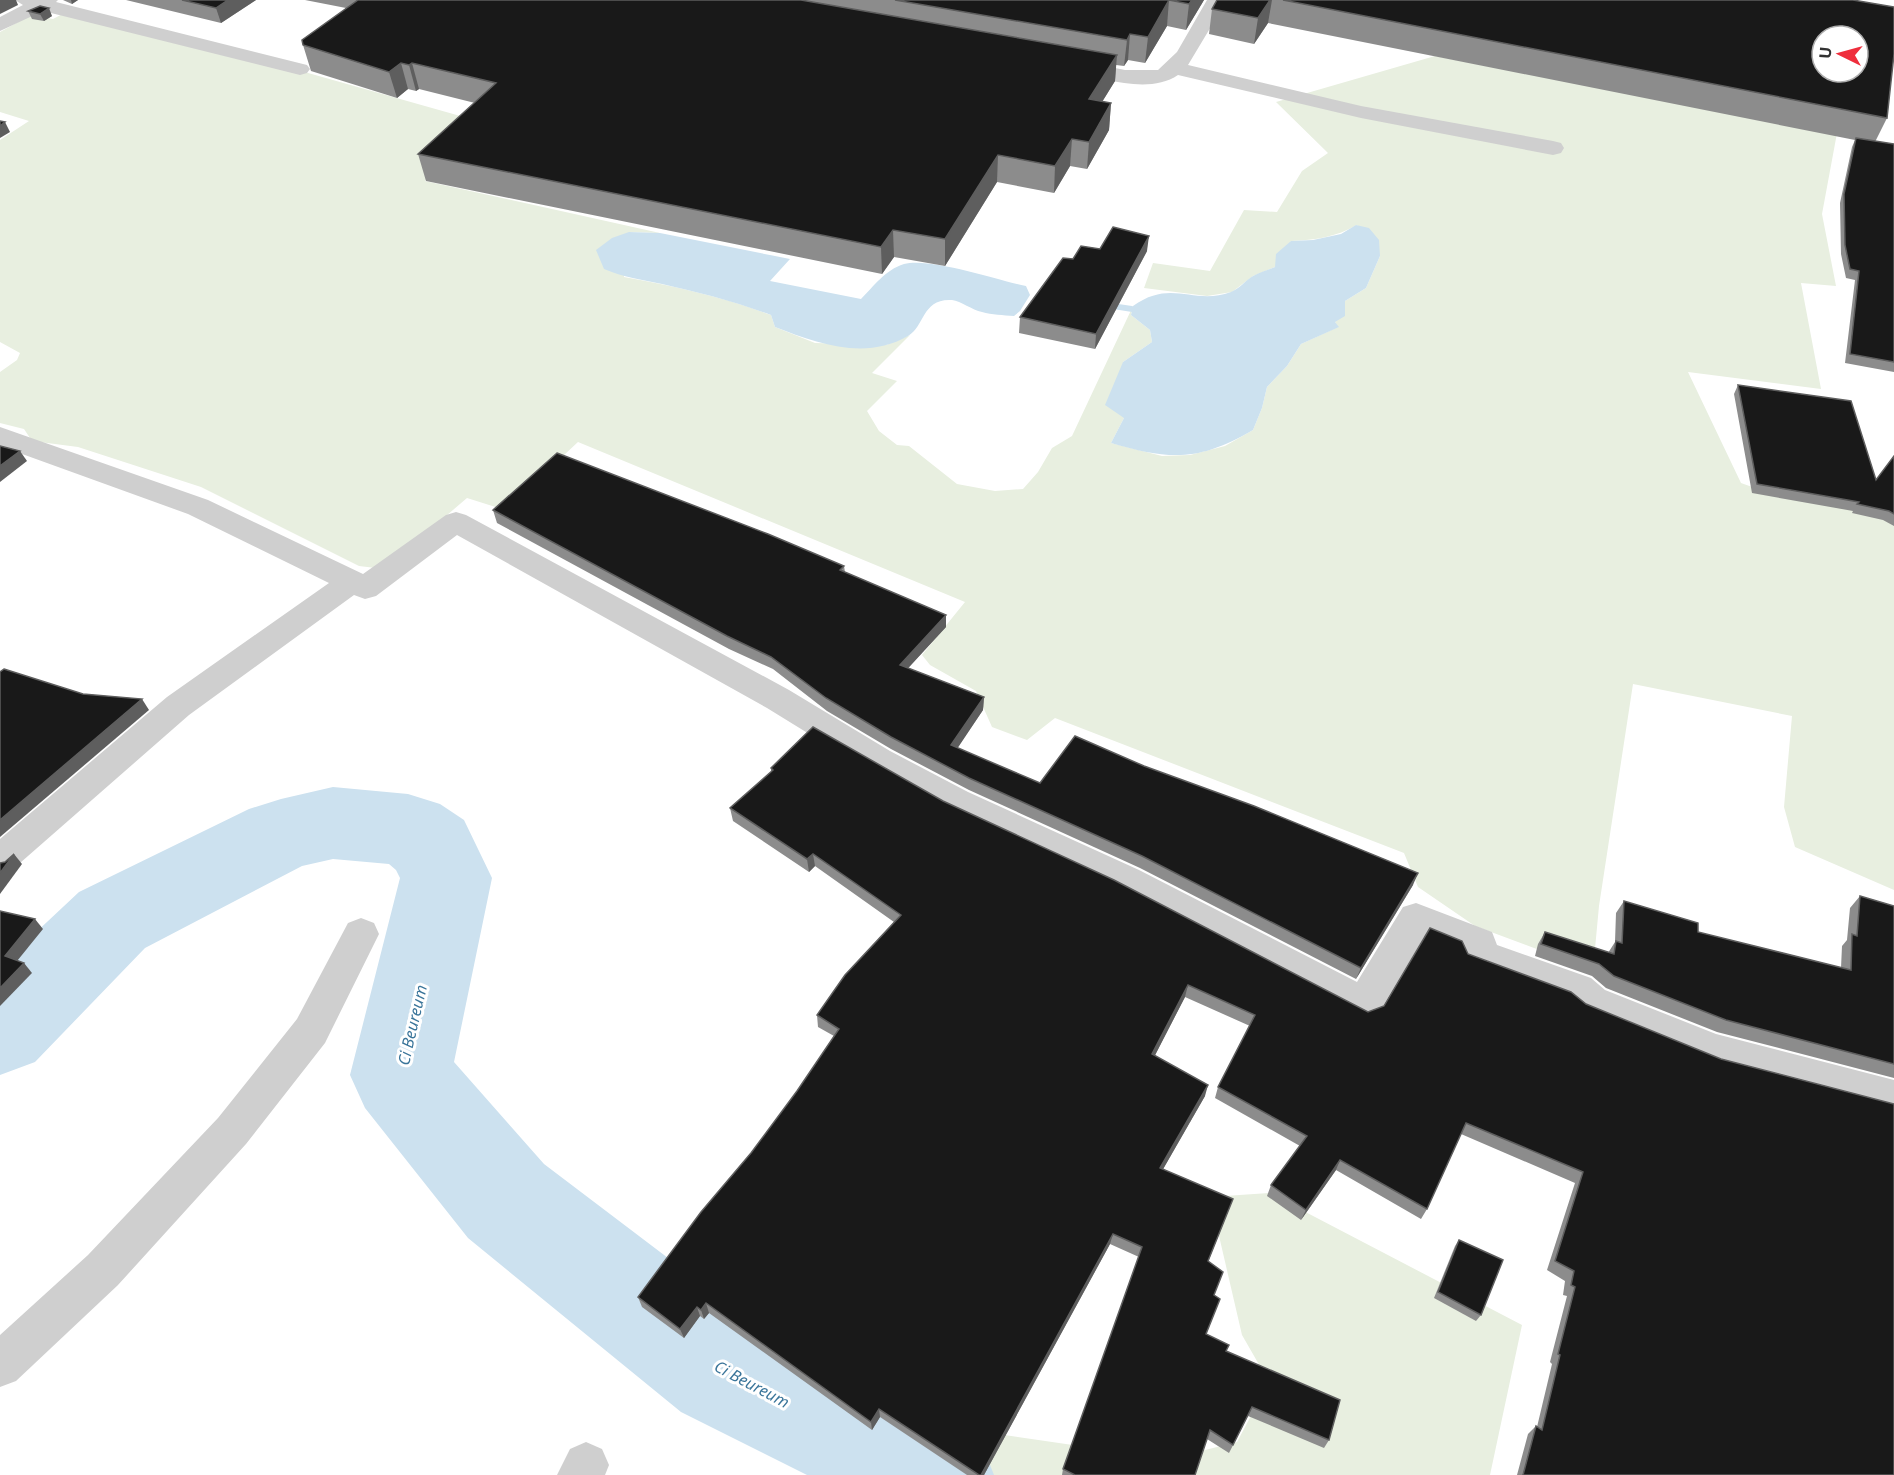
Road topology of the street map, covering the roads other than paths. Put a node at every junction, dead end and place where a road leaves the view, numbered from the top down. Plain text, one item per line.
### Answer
1 (1217, 0) edge
2 (38, 1) edge
3 (0, 25) edge
4 (1053, 62) edge
5 (1175, 68) junction
6 (300, 69) dead end
7 (1553, 148) dead end
8 (0, 436) edge
9 (351, 582) junction
10 (0, 860) edge
11 (361, 934) dead end
12 (1894, 1098) edge
13 (0, 1365) edge

1 - 5 street
2 - 3 street
2 - 6 street
4 - 5 street
5 - 7 street
8 - 9 street
9 - 10 street
9 - 12 street
11 - 13 street

